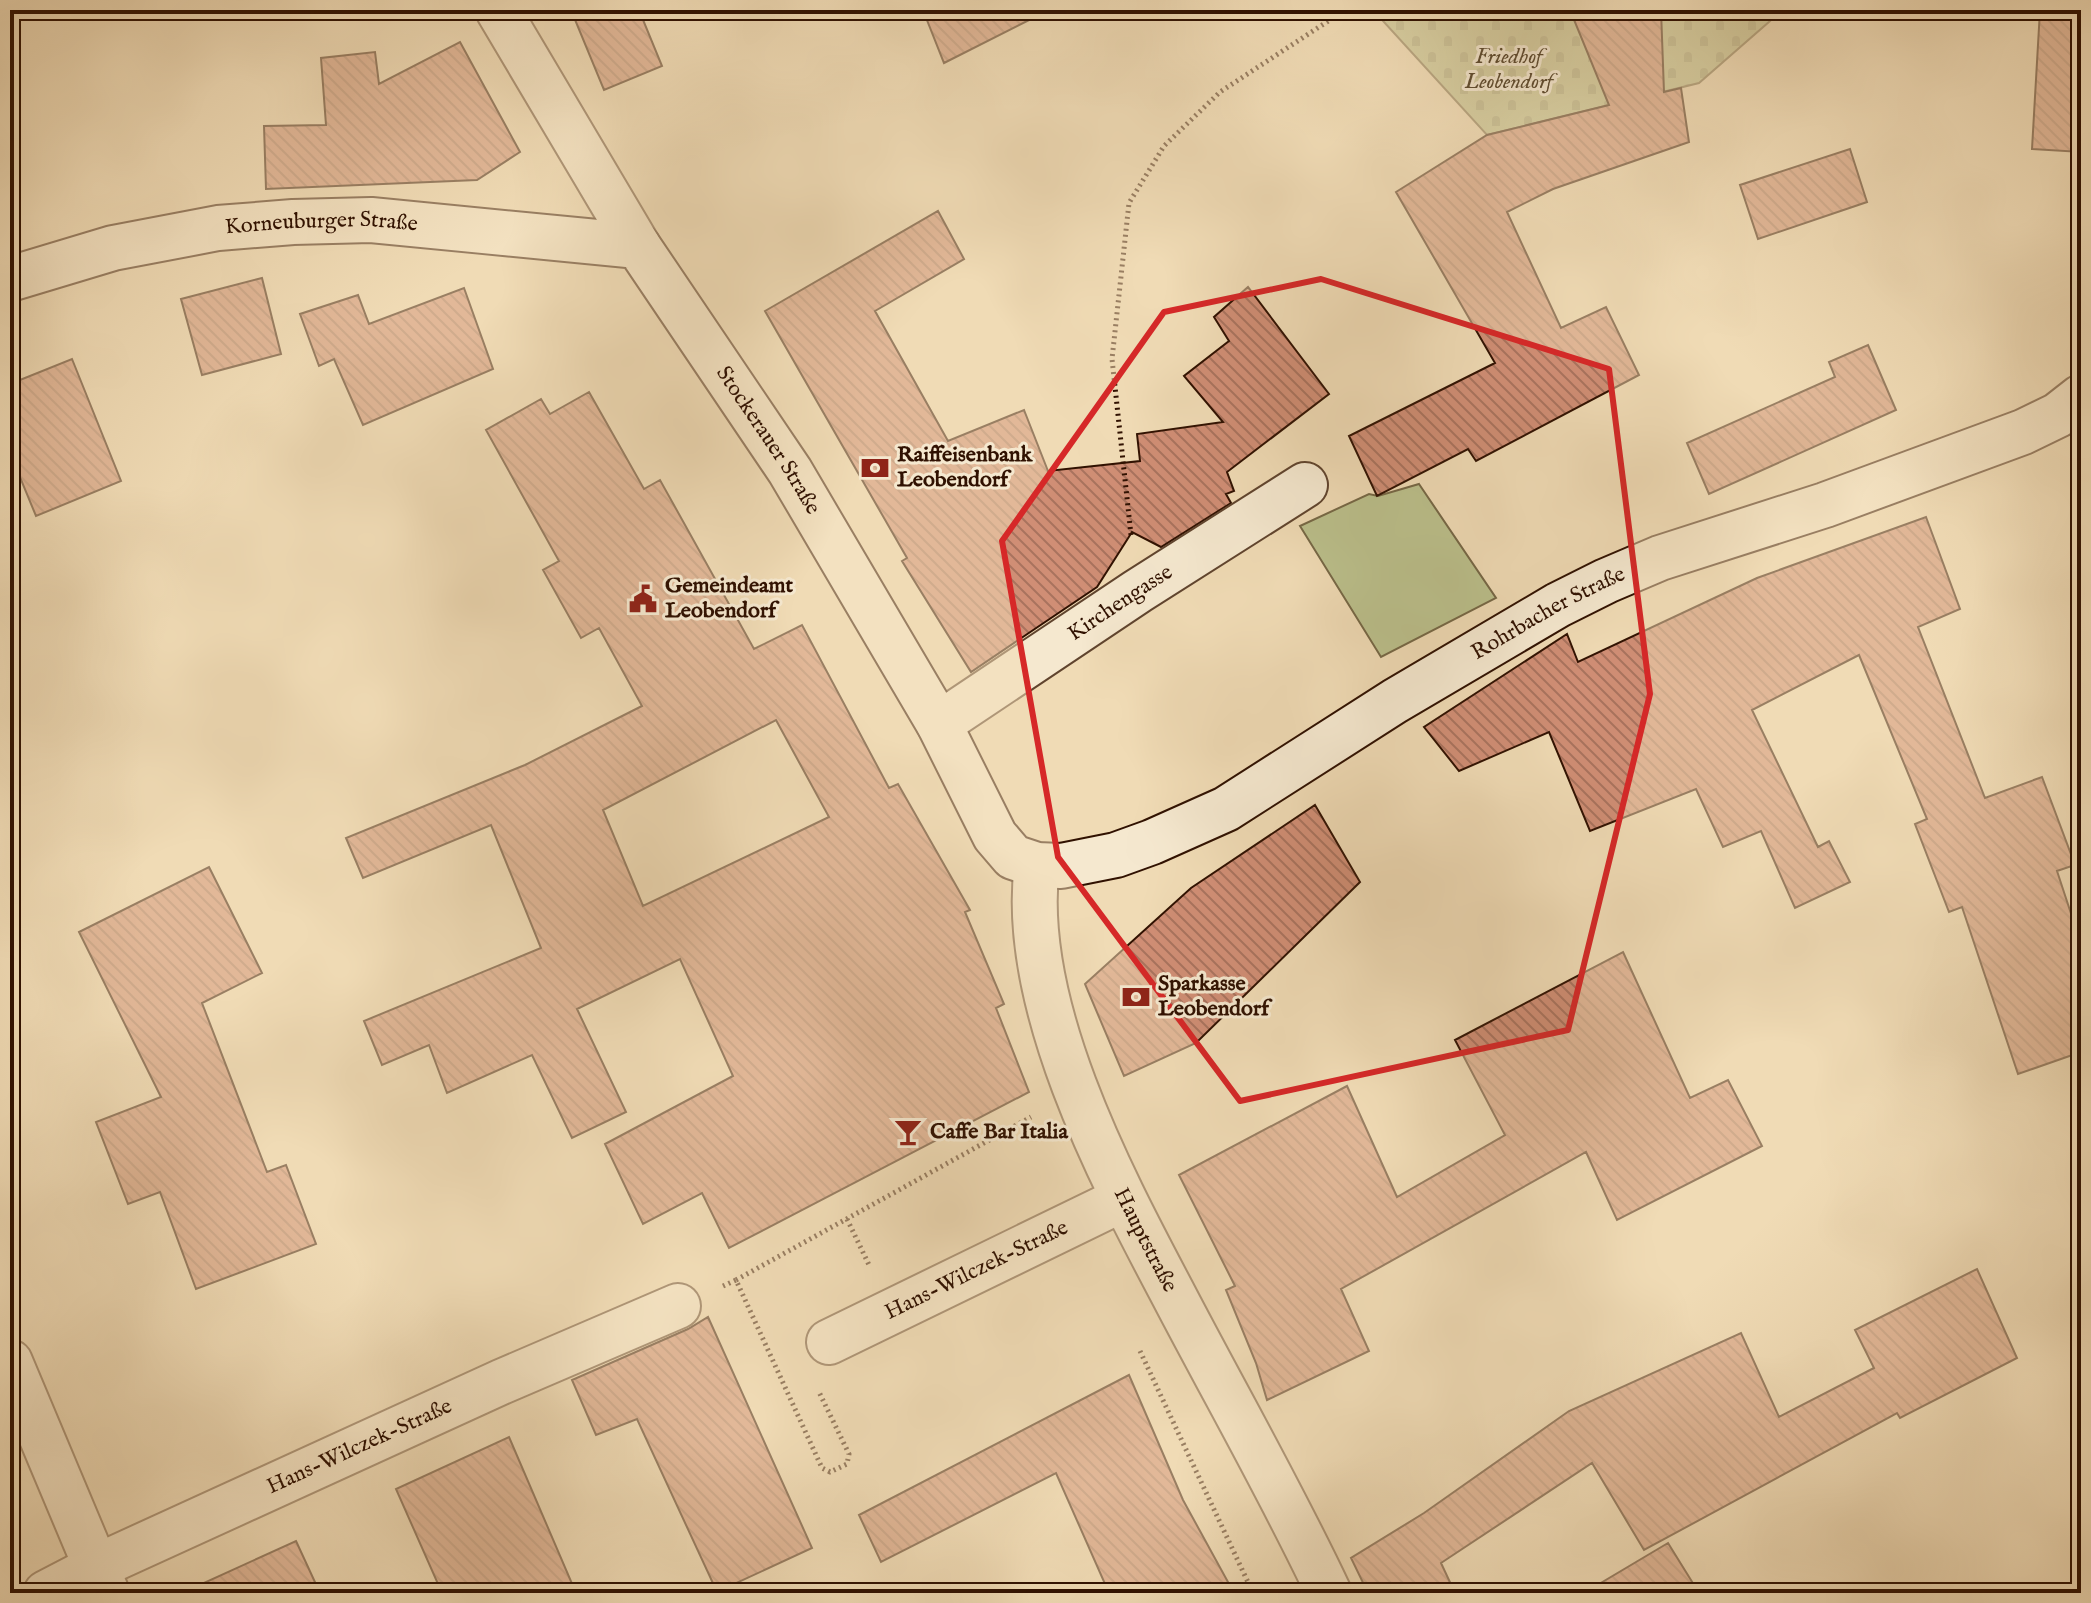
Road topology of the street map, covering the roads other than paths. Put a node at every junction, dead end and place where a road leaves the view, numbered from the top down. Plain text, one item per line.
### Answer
1 (498, 10) edge
2 (638, 246) junction
3 (10, 279) edge
4 (2081, 397) edge
5 (1305, 485) dead end
6 (939, 724) junction
7 (1037, 865) junction
8 (1123, 1199) junction
9 (678, 1306) dead end
10 (829, 1342) dead end
11 (10, 1362) edge
12 (101, 1580) edge
13 (46, 1593) edge
14 (1329, 1593) edge

1 - 2 street, Stockerauer Straße
2 - 3 street, Korneuburger Straße
2 - 6 street, Stockerauer Straße
4 - 7 street, Rohrbacher Straße
5 - 6 street, Kirchengasse
6 - 7 street, Stockerauer Straße
7 - 8 street, Hauptstraße
8 - 10 street, Hans-Wilczek-Straße
8 - 14 street, Hauptstraße
9 - 12 street, Hans-Wilczek-Straße
11 - 12 street
12 - 13 street, Hans-Wilczek-Straße

